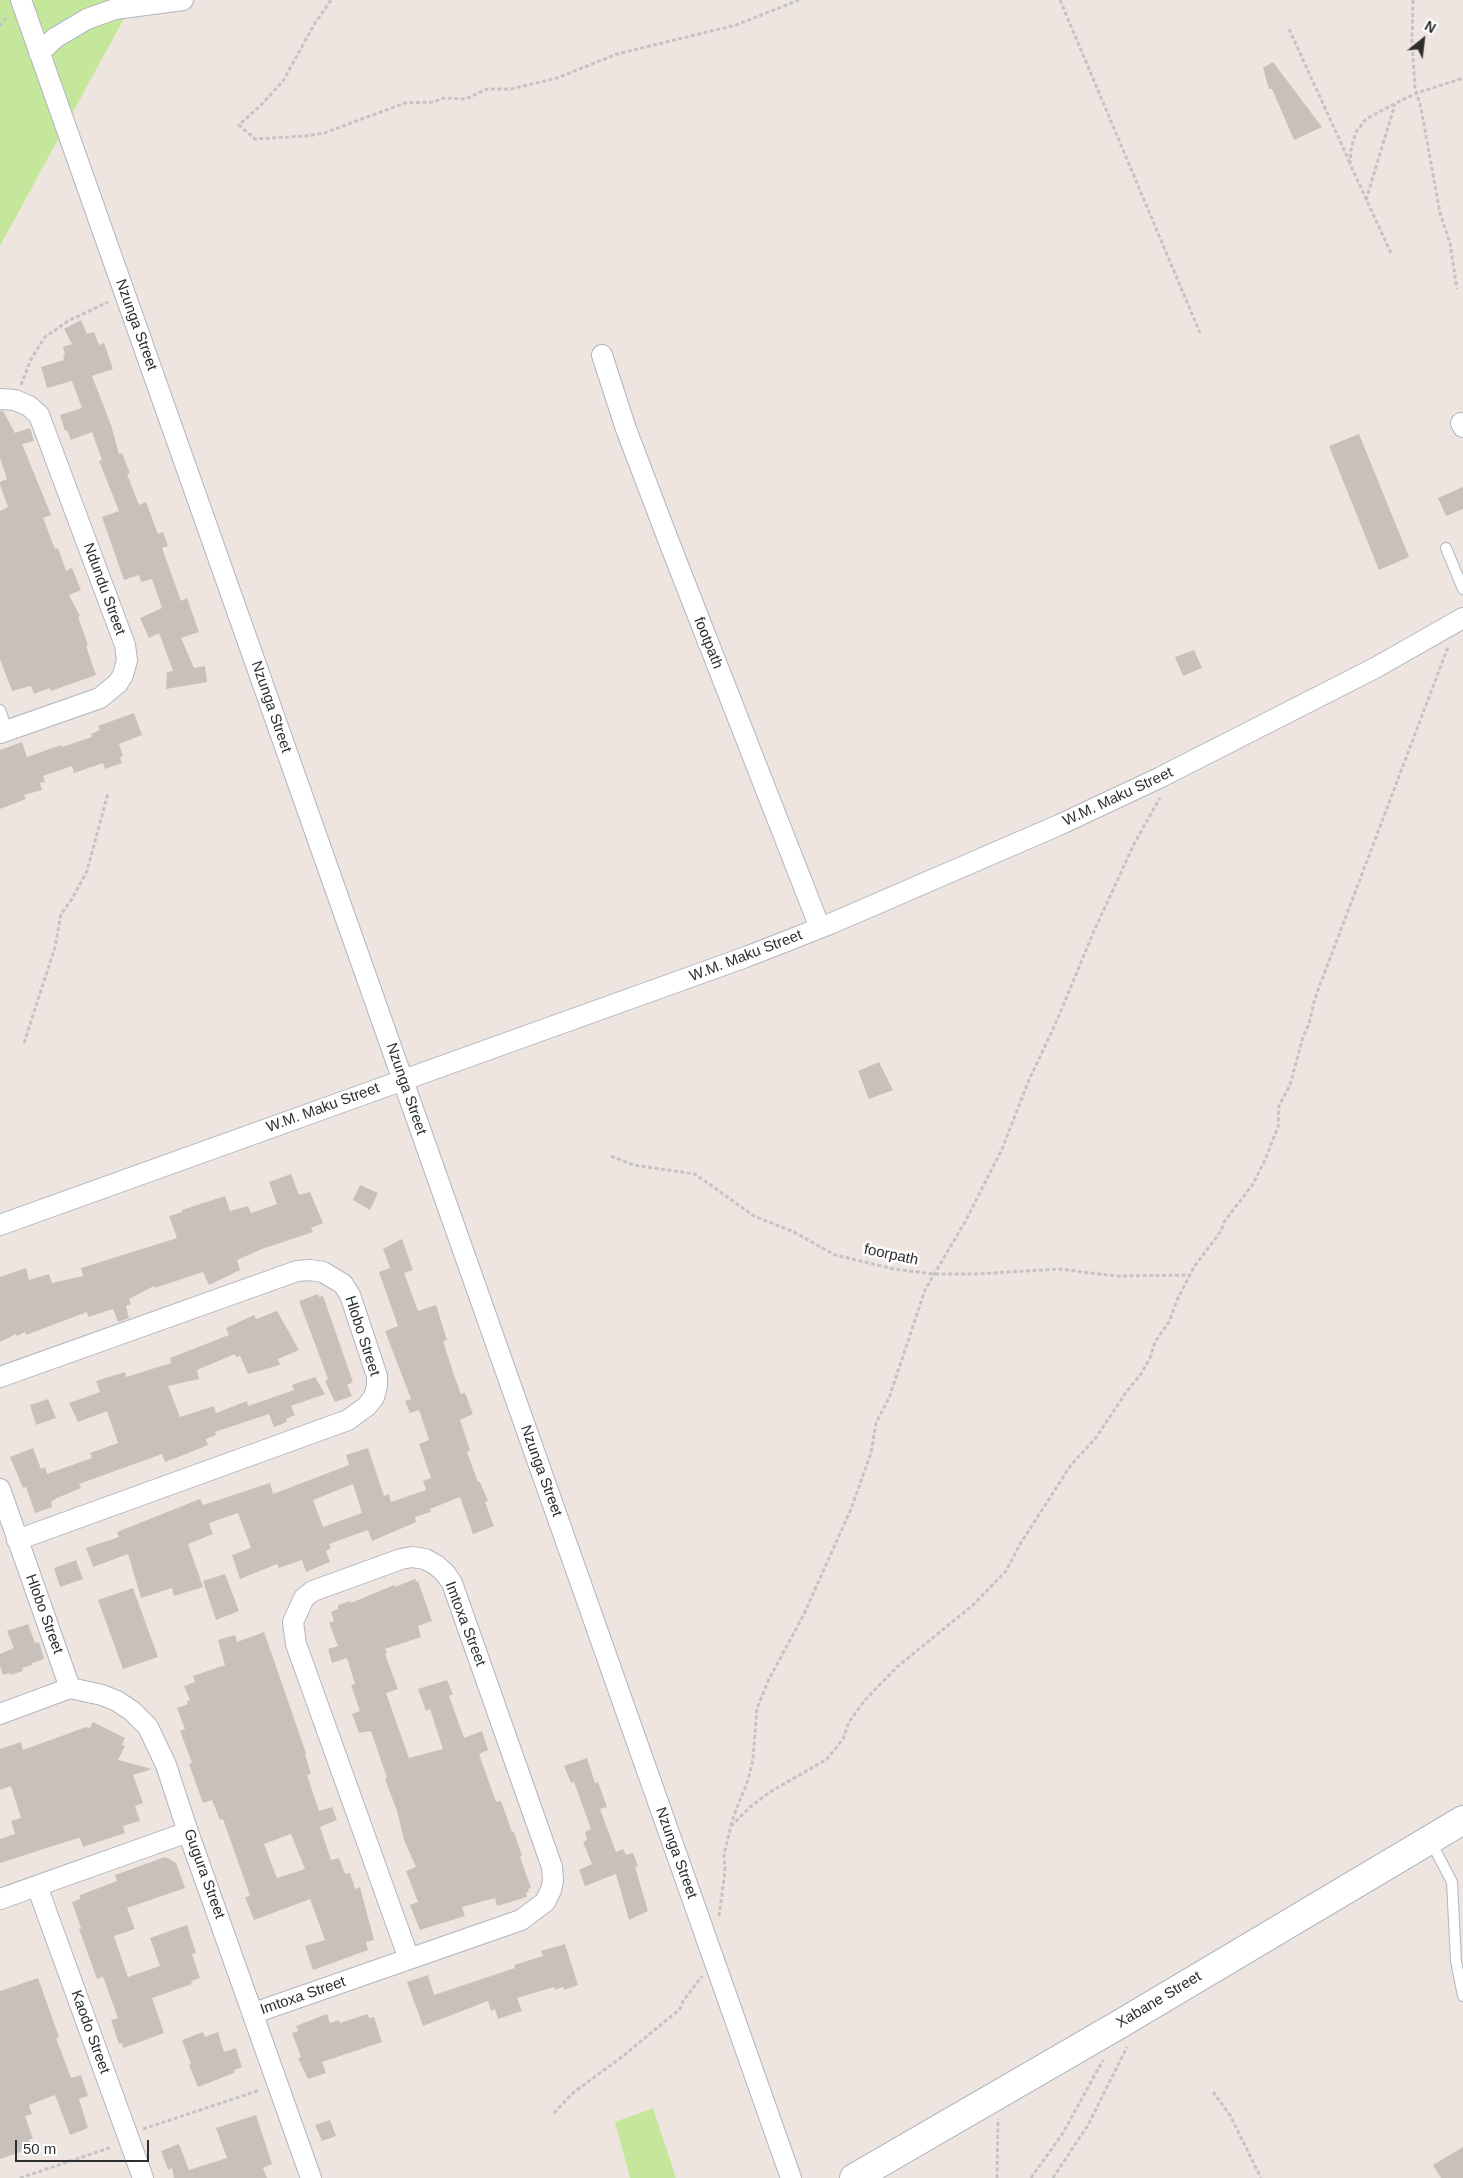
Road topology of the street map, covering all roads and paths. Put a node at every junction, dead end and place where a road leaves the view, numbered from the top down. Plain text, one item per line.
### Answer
1 (21, 0) edge
2 (183, 0) edge
3 (331, 0) edge
4 (799, 0) edge
5 (1060, 0) edge
6 (1413, 0) edge
7 (1289, 29) dead end
8 (39, 53) junction
9 (1463, 78) edge
10 (1417, 94) junction
11 (1395, 104) junction
12 (1350, 164) junction
13 (1366, 201) junction
14 (1391, 253) dead end
15 (1457, 289) dead end
16 (125, 295) junction
17 (1200, 333) dead end
18 (602, 355) dead end
19 (8, 399) edge
20 (1446, 548) dead end
21 (1463, 589) edge
22 (1461, 619) edge
23 (0, 710) edge
24 (3, 732) edge
25 (1176, 769) junction
26 (108, 793) dead end
27 (820, 928) junction
28 (24, 1043) dead end
29 (402, 1080) junction
30 (611, 1156) dead end
31 (0, 1226) edge
32 (933, 1274) junction
33 (1190, 1275) junction
34 (0, 1377) edge
35 (0, 1489) edge
36 (17, 1540) junction
37 (70, 1688) junction
38 (0, 1714) edge
39 (1463, 1820) edge
40 (731, 1826) junction
41 (188, 1832) junction
42 (1430, 1839) junction
43 (37, 1886) junction
44 (0, 1899) edge
45 (709, 1945) junction
46 (409, 1959) junction
47 (704, 1974) dead end
48 (1463, 1996) edge
49 (254, 2013) junction
50 (1129, 2044) dead end
51 (1106, 2053) dead end
52 (278, 2084) junction
53 (1213, 2092) dead end
54 (998, 2093) junction
55 (554, 2113) dead end
56 (130, 2140) junction
57 (20, 2178) edge
58 (143, 2178) edge
59 (311, 2178) edge
60 (791, 2178) edge
61 (854, 2178) edge
62 (996, 2178) edge
63 (1031, 2178) edge
64 (1053, 2178) edge
65 (1261, 2178) edge

1 - 8 street, Nzunga Street
2 - 8 street
3 - 4 path
5 - 17 path
6 - 10 path
7 - 12 path
8 - 16 street, Nzunga Street
9 - 10 path
10 - 11 path
10 - 15 path
11 - 12 path
11 - 13 path
12 - 13 path
13 - 14 path
16 - 19 path
16 - 29 street, Nzunga Street
18 - 27 street, footpath
19 - 24 street, Ndundu Street
20 - 21 lane
22 - 25 street, W.M. Maku Street
22 - 33 path
23 - 24 lane
25 - 27 street, W.M. Maku Street
25 - 32 path
26 - 28 path
27 - 29 street, W.M. Maku Street
29 - 31 street, W.M. Maku Street
29 - 45 street, Nzunga Street
30 - 32 path, foorpath
32 - 33 path, foorpath
32 - 40 path
33 - 40 path
34 - 36 street, Hlobo Street
35 - 36 street, Hlobo Street
36 - 37 street, Hlobo Street
37 - 38 street
37 - 41 street, Gugura Street
39 - 42 street, Xabane Street
40 - 45 path
41 - 43 street
41 - 49 street, Gugura Street
42 - 48 lane
42 - 54 street, Xabane Street
43 - 44 street
43 - 56 street, Kaodo Street
45 - 60 street, Nzunga Street
46 - 46 street, Imtoxa Street
46 - 49 street, Imtoxa Street
47 - 55 path
49 - 52 street, Gugura Street
50 - 64 path
51 - 63 path
52 - 56 path
52 - 59 street, Gugura Street
53 - 65 path
54 - 61 street, Xabane Street
54 - 62 path
56 - 57 path
56 - 58 street, Kaodo Street

